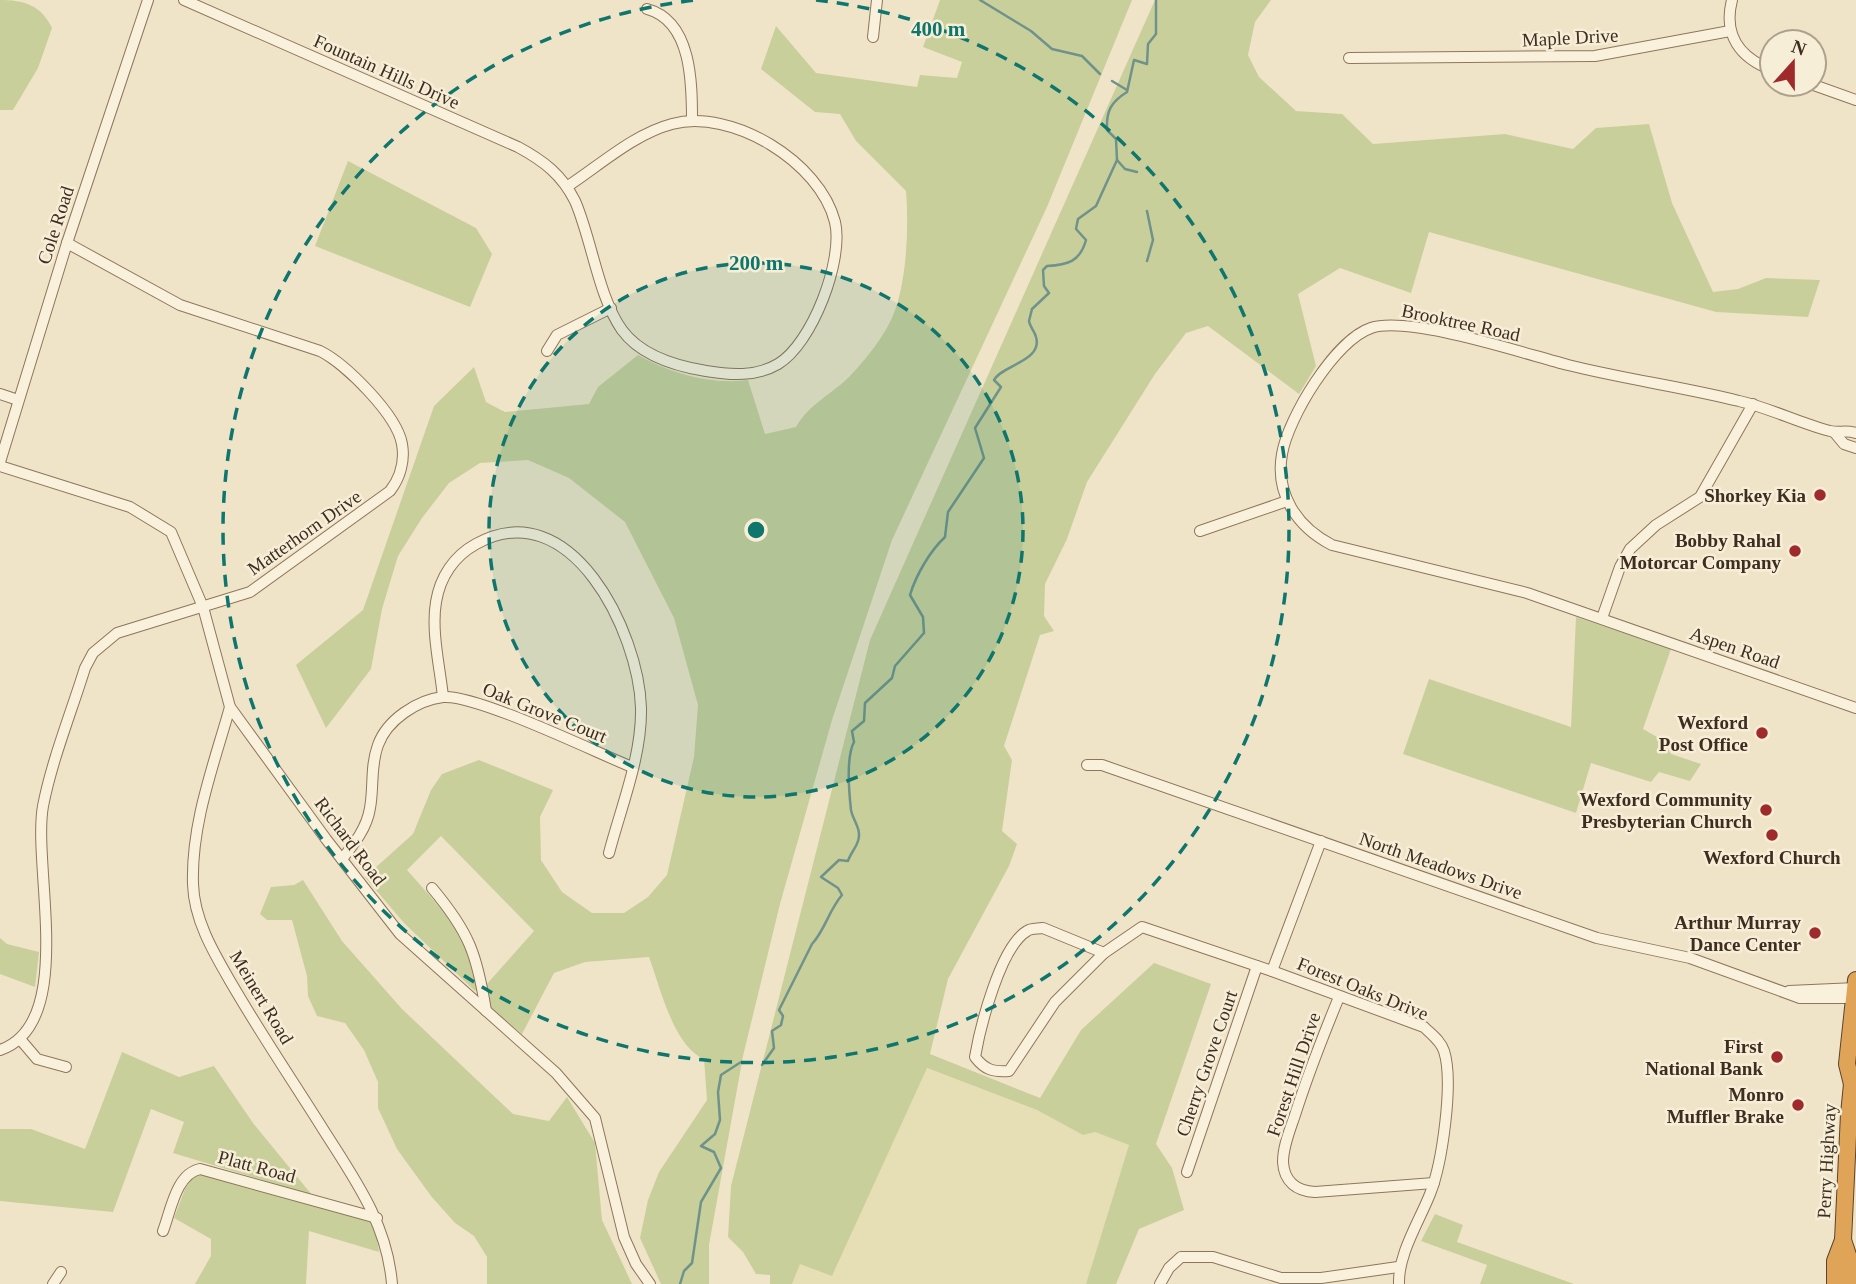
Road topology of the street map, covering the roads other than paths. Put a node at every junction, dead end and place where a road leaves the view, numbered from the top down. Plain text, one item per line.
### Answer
1 (148, 0) edge
2 (184, 0) edge
3 (877, 0) edge
4 (1732, 0) edge
5 (647, 9) dead end
6 (1730, 31) junction
7 (873, 37) dead end
8 (1349, 58) dead end
9 (1758, 62) edge
10 (1828, 90) edge
11 (1856, 100) edge
12 (692, 120) junction
13 (568, 186) junction
14 (67, 243) junction
15 (611, 308) junction
16 (547, 351) dead end
17 (0, 394) edge
18 (18, 400) junction
19 (1753, 404) junction
20 (1834, 432) junction
21 (1856, 433) edge
22 (1856, 448) edge
23 (0, 464) edge
24 (1287, 500) junction
25 (1200, 531) dead end
26 (202, 607) junction
27 (1602, 618) junction
28 (443, 697) junction
29 (230, 707) junction
30 (1856, 708) edge
31 (1087, 765) dead end
32 (632, 767) junction
33 (1321, 841) junction
34 (610, 853) dead end
35 (342, 859) junction
36 (432, 888) dead end
37 (1104, 953) junction
38 (1257, 966) junction
39 (1272, 971) junction
40 (1856, 980) edge
41 (1855, 993) edge
42 (1339, 997) junction
43 (486, 1011) junction
44 (20, 1040) junction
45 (0, 1050) edge
46 (66, 1067) dead end
47 (1854, 1080) edge
48 (1187, 1172) dead end
49 (1434, 1183) junction
50 (377, 1218) junction
51 (163, 1231) dead end
52 (1843, 1240) junction
53 (1398, 1266) junction
54 (61, 1272) dead end
55 (54, 1284) edge
56 (392, 1284) edge
57 (650, 1284) edge
58 (1160, 1284) edge
59 (1399, 1284) edge
60 (1835, 1284) edge
61 (1850, 1284) edge

1 - 14 street, Cole Road
2 - 13 street, Fountain Hills Drive
3 - 7 street
4 - 6 street
5 - 12 street
6 - 8 street, Maple Drive
6 - 9 street
10 - 11 street
12 - 13 street, Fountain Hills Drive
12 - 15 street, Fountain Hills Drive
13 - 15 street, Fountain Hills Drive
14 - 18 street, Cole Road
14 - 26 street, Matterhorn Drive
15 - 16 street
17 - 18 street
18 - 23 street, Cole Road
19 - 20 street, Brooktree Road
19 - 24 street, Brooktree Road
19 - 27 street
20 - 21 street, Brooktree Road
20 - 22 street, Brooktree Road
23 - 26 street, Richard Road
24 - 25 street
24 - 27 street, Brooktree Road
26 - 29 street, Richard Road
26 - 44 street, Matterhorn Drive
27 - 30 street, Aspen Road
28 - 32 street, Oak Grove Court
28 - 32 street
28 - 35 street
29 - 35 street, Richard Road
29 - 50 street, Meinert Road
31 - 33 street, North Meadows Drive
32 - 34 street
33 - 39 street
33 - 41 street, North Meadows Drive
35 - 43 street, Richard Road
36 - 43 street
37 - 37 street
37 - 38 street, Forest Oaks Drive
38 - 39 street, Forest Oaks Drive
38 - 48 street, Cherry Grove Court
39 - 42 street, Forest Oaks Drive
40 - 41 highway, Perry Highway
41 - 47 highway, Perry Highway
42 - 49 street, Forest Oaks Drive
42 - 49 street, Forest Hill Drive
43 - 57 street, Richard Road
44 - 45 street
44 - 46 street
47 - 52 highway, Perry Highway
49 - 53 street, Forest Oaks Drive
50 - 51 street, Platt Road
50 - 56 street, Meinert Road
52 - 60 highway, Perry Highway
52 - 61 highway, Perry Highway
53 - 58 street
53 - 59 street, Forest Oaks Drive
54 - 55 street

